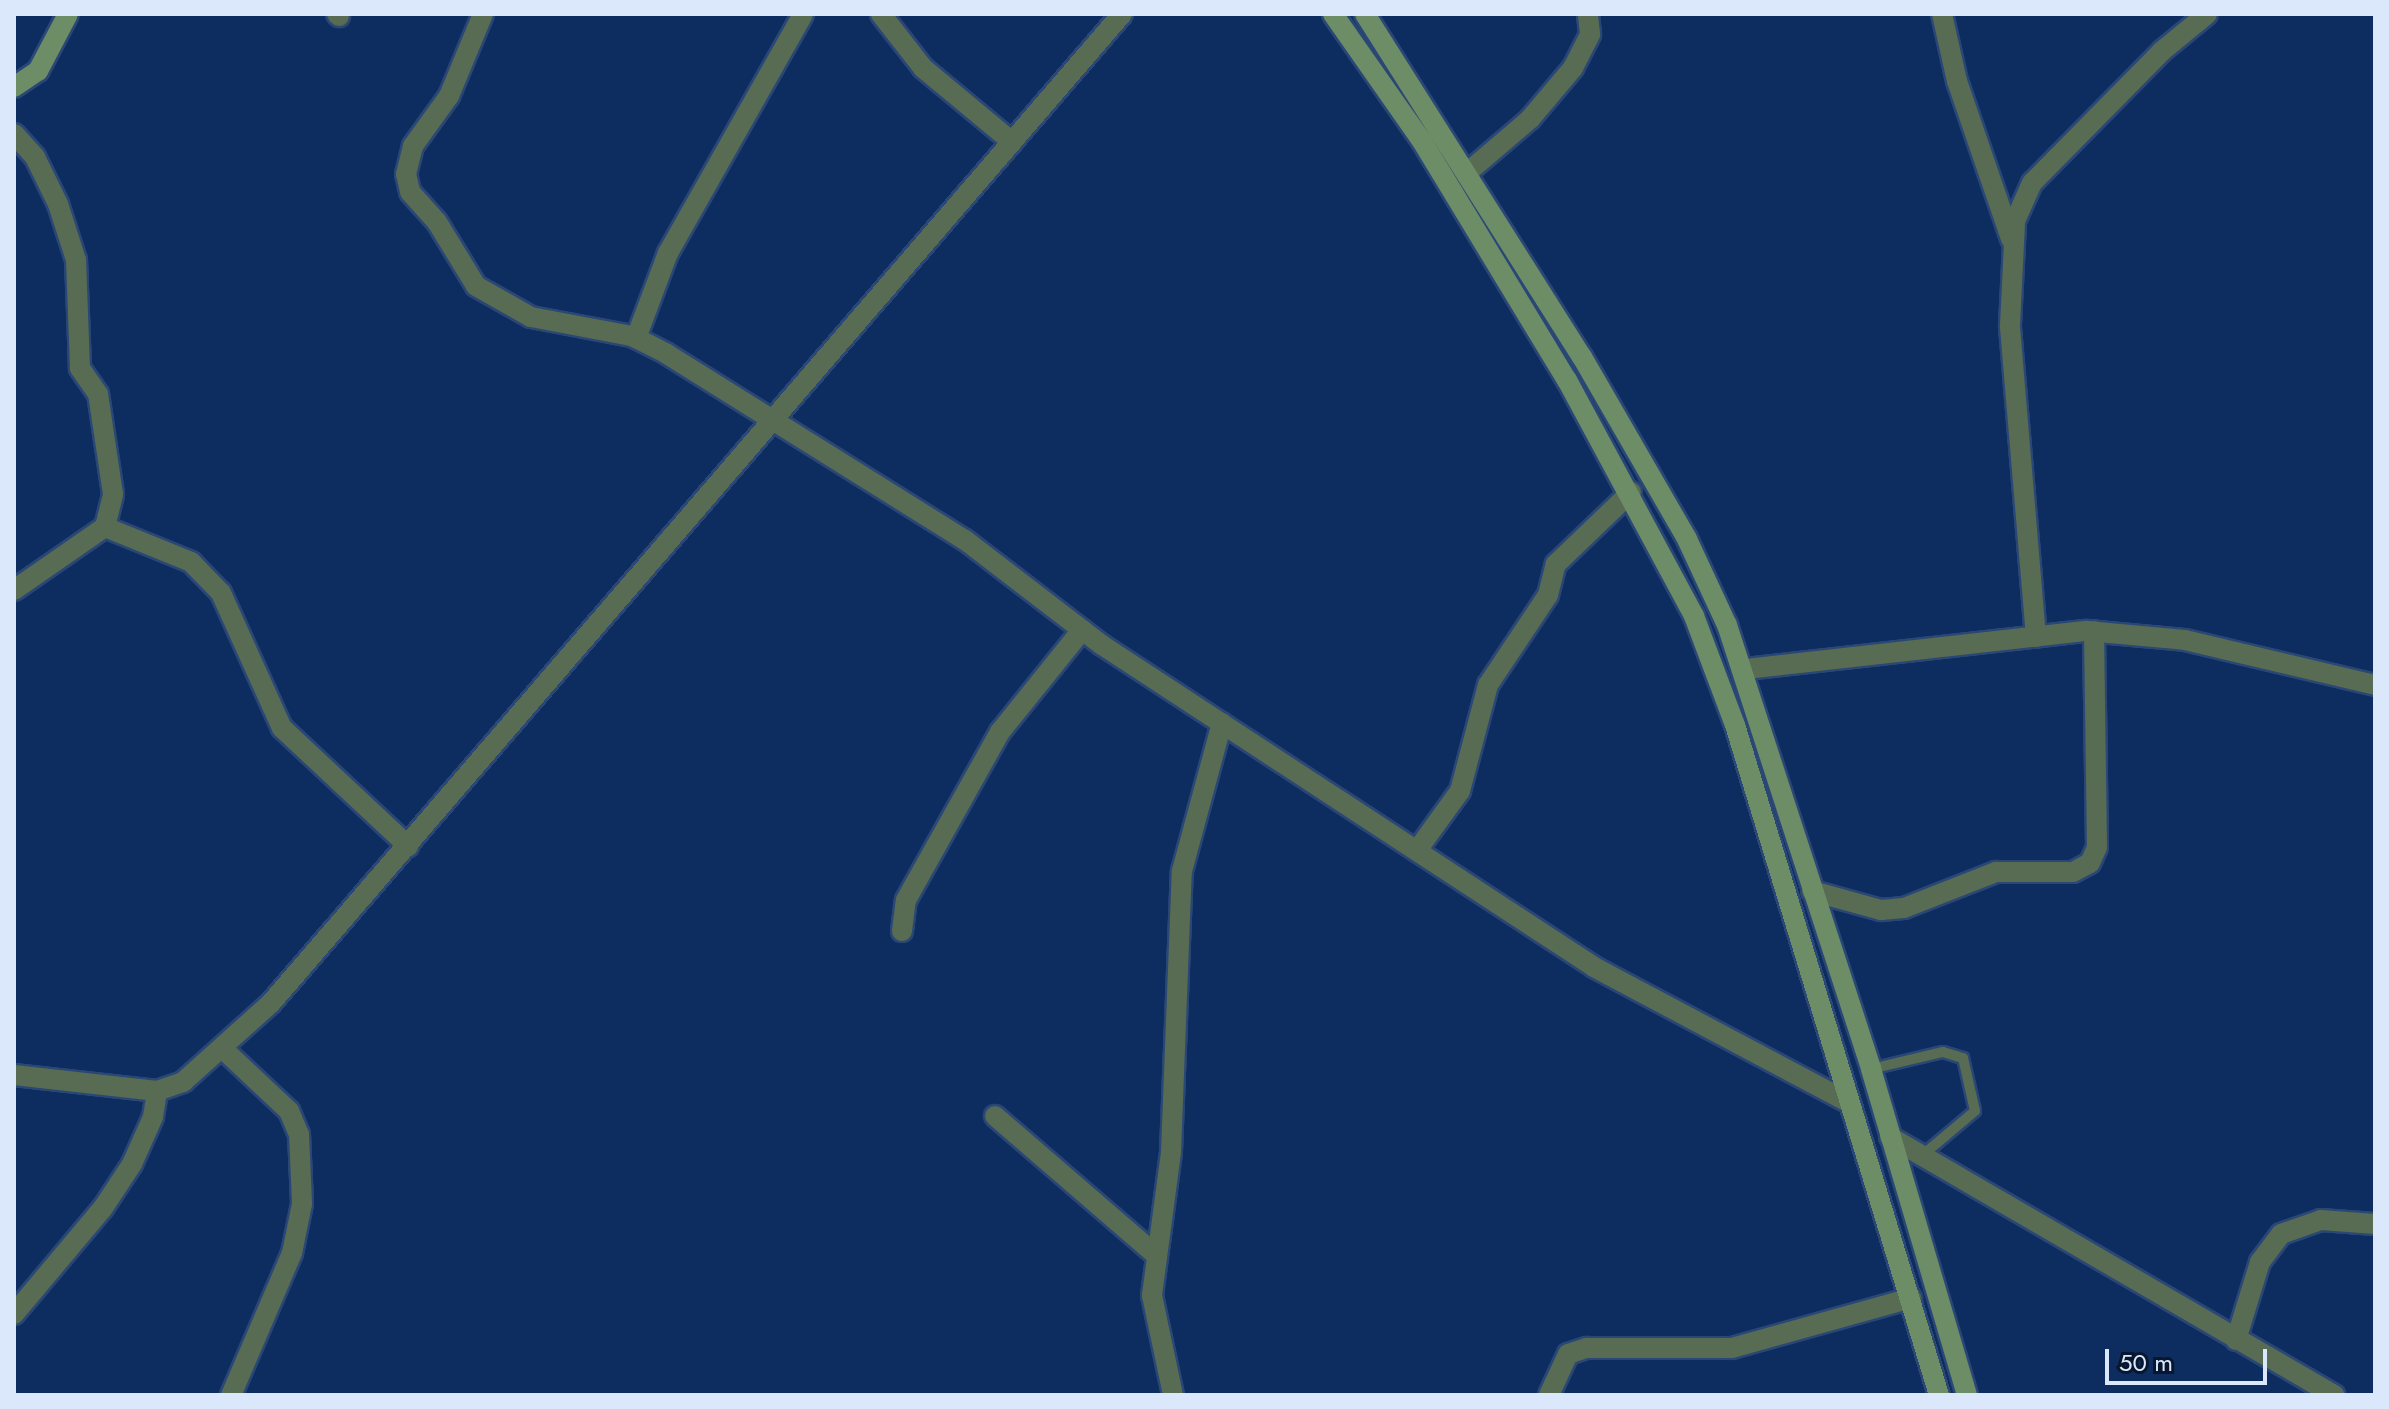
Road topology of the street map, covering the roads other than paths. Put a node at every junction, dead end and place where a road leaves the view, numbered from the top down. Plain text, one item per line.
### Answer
1 (68, 14) edge
2 (483, 14) edge
3 (803, 14) edge
4 (881, 14) edge
5 (1122, 14) edge
6 (1333, 14) edge
7 (1365, 14) edge
8 (1588, 14) edge
9 (1942, 14) edge
10 (2207, 14) edge
11 (14, 87) edge
12 (14, 134) edge
13 (1012, 142) junction
14 (1468, 172) junction
15 (2013, 245) junction
16 (636, 338) junction
17 (771, 419) junction
18 (1631, 492) junction
19 (105, 527) junction
20 (14, 590) edge
21 (1082, 630) junction
22 (2094, 631) junction
23 (2036, 637) junction
24 (1746, 669) junction
25 (2375, 685) edge
26 (1222, 723) junction
27 (408, 846) junction
28 (1418, 849) junction
29 (1812, 891) junction
30 (902, 931) dead end
31 (223, 1049) junction
32 (1871, 1069) junction
33 (14, 1075) edge
34 (157, 1091) junction
35 (1848, 1102) junction
36 (995, 1116) dead end
37 (1890, 1137) junction
38 (1924, 1154) junction
39 (2375, 1224) edge
40 (1156, 1255) junction
41 (1911, 1298) junction
42 (14, 1314) edge
43 (2236, 1340) junction
44 (231, 1395) edge
45 (1173, 1395) edge
46 (1549, 1395) edge
47 (1939, 1395) edge
48 (1967, 1395) edge
49 (2334, 1395) edge

1 - 11 main road
2 - 16 street
3 - 16 street
4 - 13 street
5 - 13 street
6 - 18 main road
7 - 14 main road
8 - 14 street
9 - 15 street
10 - 15 street
12 - 19 street
13 - 17 street
14 - 24 main road
15 - 23 street
16 - 17 street
17 - 21 street
17 - 27 street
18 - 28 street
18 - 35 main road
19 - 20 street
19 - 27 street
21 - 26 street
21 - 30 street
22 - 23 street
22 - 25 street
22 - 29 street
23 - 24 street
24 - 29 main road
26 - 28 street
26 - 40 street
27 - 31 street
28 - 35 street
29 - 32 main road
31 - 34 street
31 - 44 street
32 - 37 main road
32 - 38 lane
33 - 34 street
34 - 42 street
35 - 41 main road
36 - 40 street
37 - 38 street
37 - 48 main road
38 - 43 street
39 - 43 street
40 - 45 street
41 - 46 street
41 - 47 main road
43 - 49 street

